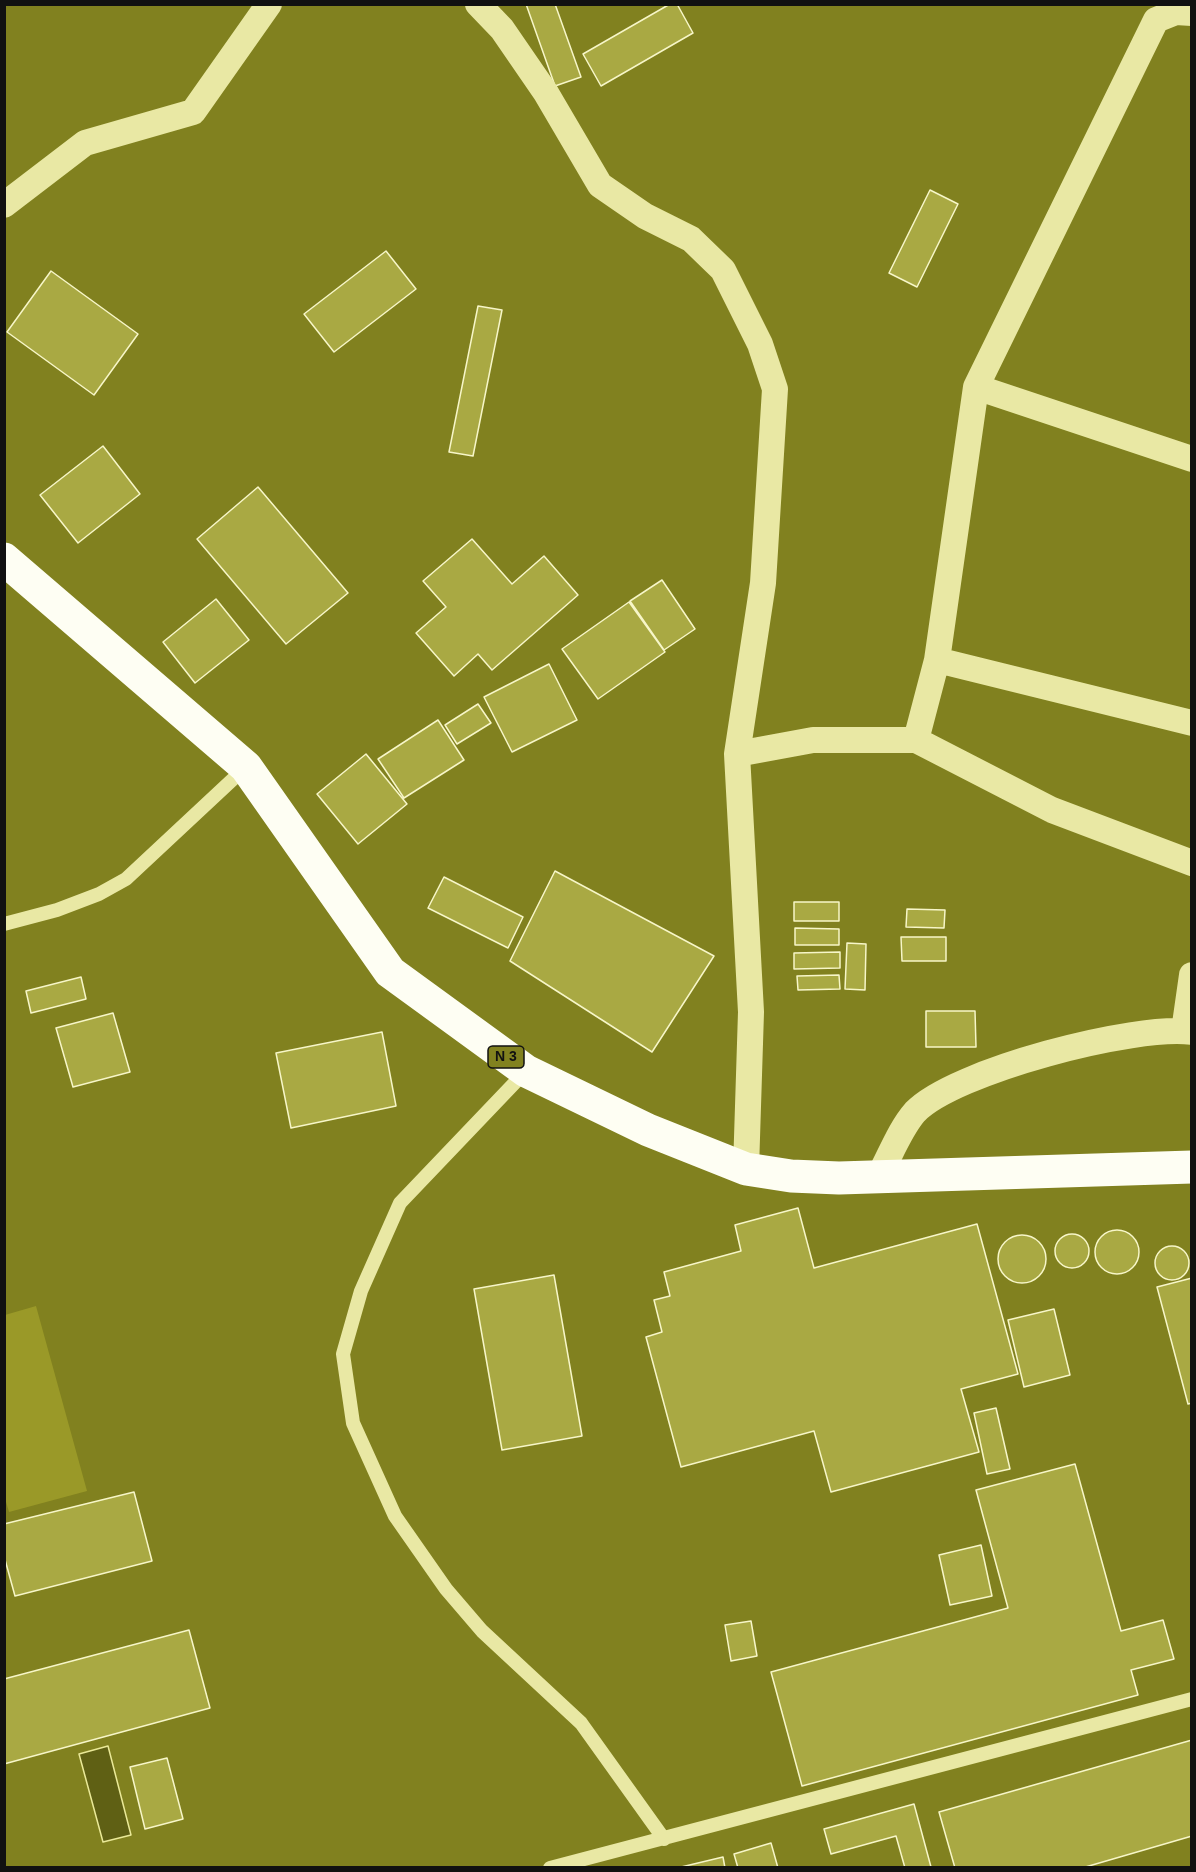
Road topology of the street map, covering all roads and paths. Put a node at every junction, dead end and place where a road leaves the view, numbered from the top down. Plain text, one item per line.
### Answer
1 (269, 4) edge
2 (478, 4) edge
3 (1191, 13) edge
4 (4, 205) edge
5 (976, 387) junction
6 (1191, 459) edge
7 (4, 559) edge
8 (937, 660) junction
9 (1191, 723) edge
10 (916, 740) junction
11 (737, 754) junction
12 (246, 767) junction
13 (1191, 863) edge
14 (4, 924) edge
15 (1191, 975) edge
16 (1188, 1032) edge
17 (526, 1071) junction
18 (1191, 1167) edge
19 (746, 1169) junction
20 (879, 1176) junction
21 (1191, 1700) edge
22 (664, 1839) junction
23 (550, 1868) edge

1 - 4 street
2 - 11 street
3 - 5 street
5 - 6 street
5 - 8 street
7 - 12 highway, N 3
8 - 9 street
8 - 10 street
10 - 11 street
10 - 13 street
11 - 19 street
12 - 14 lane
12 - 17 highway, N 3
15 - 16 street
16 - 20 street
17 - 19 highway, N 3
17 - 22 lane
18 - 20 highway, N 3
19 - 20 highway, N 3
21 - 22 lane
22 - 23 lane

